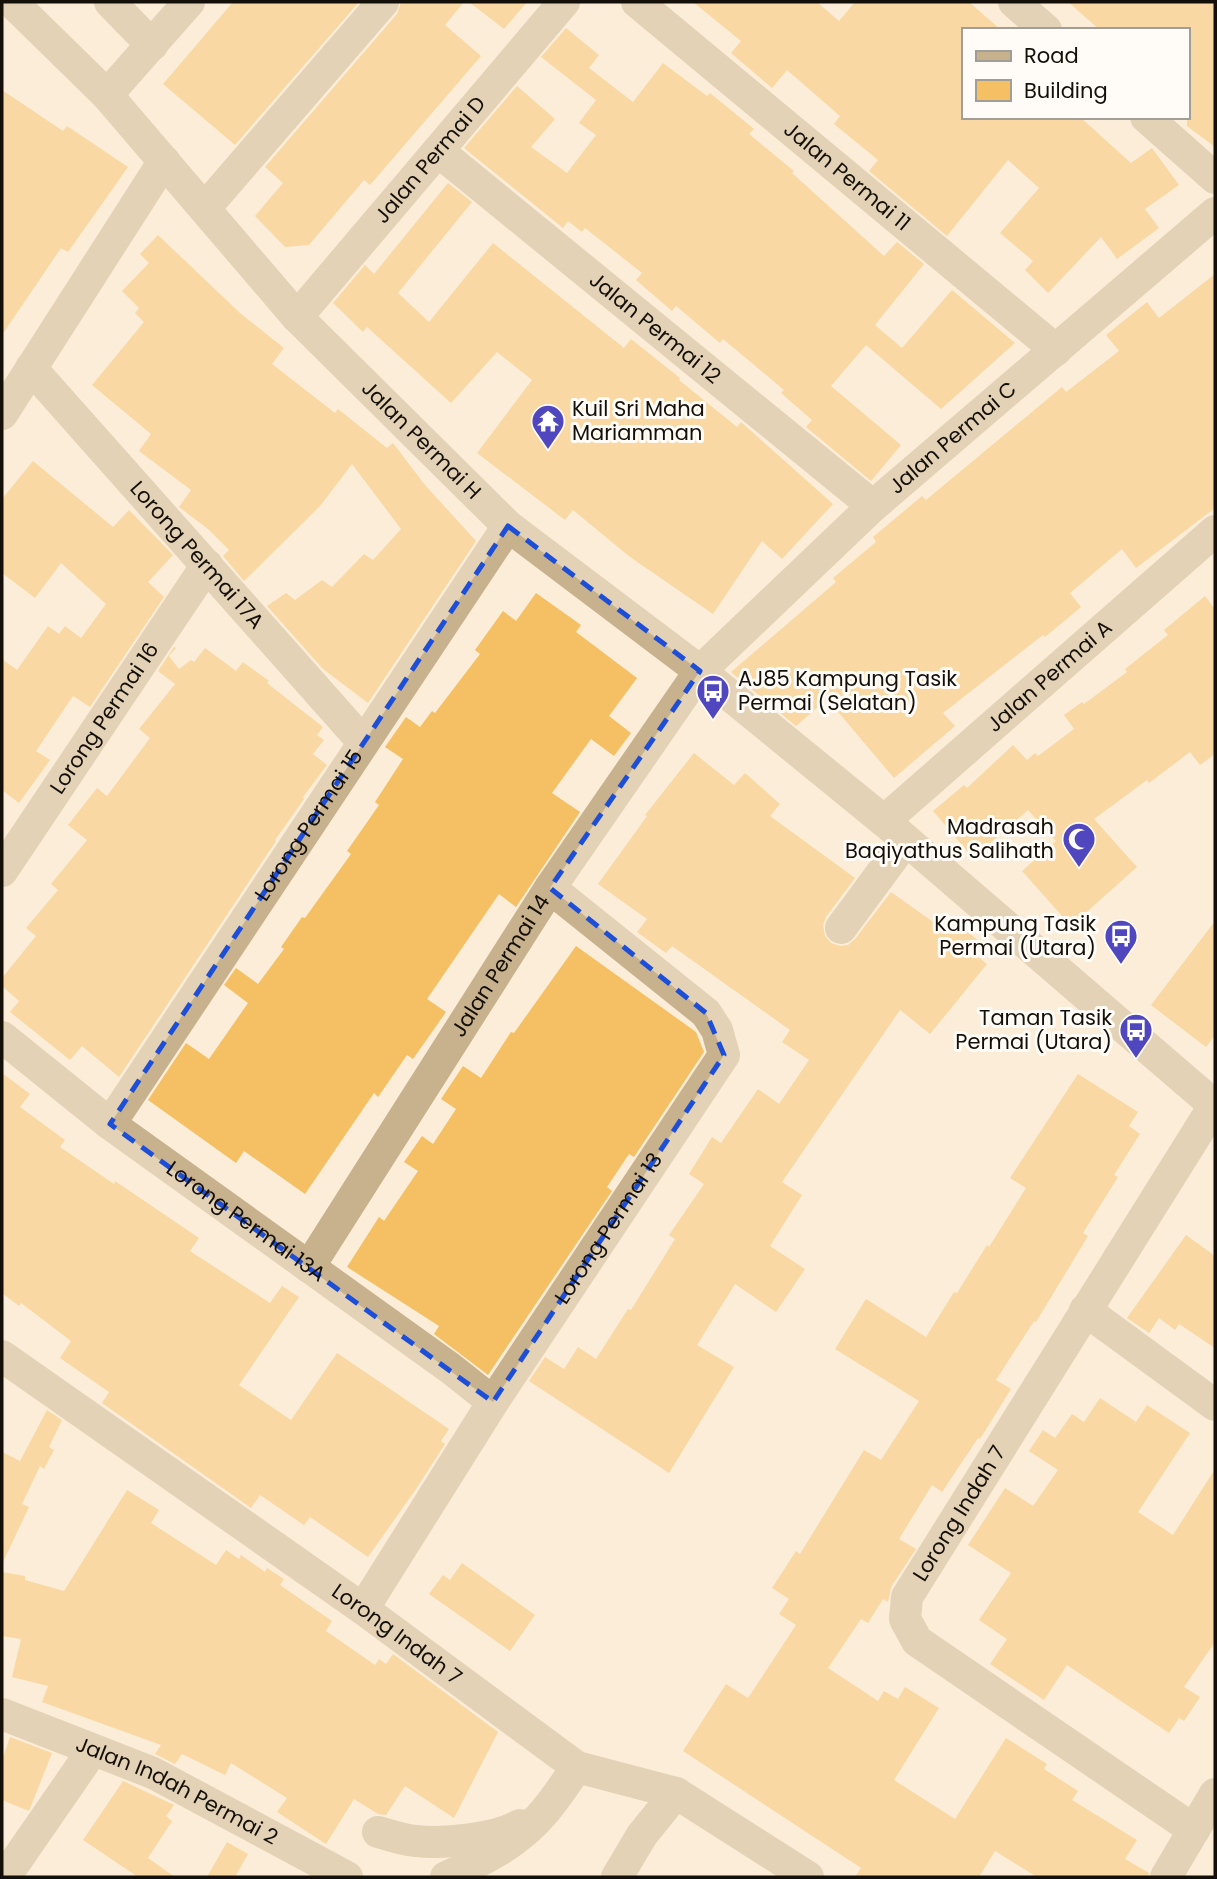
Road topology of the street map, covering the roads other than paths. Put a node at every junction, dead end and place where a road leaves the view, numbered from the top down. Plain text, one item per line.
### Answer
1 (12, 2) edge
2 (110, 2) edge
3 (189, 2) edge
4 (383, 2) edge
5 (565, 2) edge
6 (637, 2) edge
7 (1014, 2) edge
8 (1044, 28) edge
9 (152, 45) junction
10 (107, 95) junction
11 (1148, 119) edge
12 (438, 150) junction
13 (164, 161) junction
14 (1215, 178) edge
15 (205, 208) junction
16 (1215, 213) edge
17 (297, 317) junction
18 (1056, 350) junction
19 (32, 368) junction
20 (2, 414) edge
21 (873, 506) junction
22 (508, 526) junction
23 (1215, 531) edge
24 (207, 565) junction
25 (701, 671) junction
26 (363, 742) junction
27 (895, 831) junction
28 (2, 871) edge
29 (550, 888) junction
30 (841, 928) dead end
31 (2, 1037) edge
32 (1215, 1106) edge
33 (110, 1124) junction
34 (309, 1267) junction
35 (1085, 1310) junction
36 (2, 1356) edge
37 (493, 1402) junction
38 (1215, 1405) edge
39 (363, 1609) junction
40 (2, 1714) edge
41 (92, 1751) junction
42 (577, 1766) junction
43 (676, 1793) junction
44 (1215, 1794) edge
45 (546, 1811) junction
46 (1194, 1830) junction
47 (378, 1832) dead end
48 (5, 1877) edge
49 (346, 1877) edge
50 (446, 1877) edge
51 (617, 1877) edge
52 (808, 1877) edge
53 (1166, 1877) edge

1 - 10 street, Jalan Permai H
2 - 9 street
3 - 9 street
4 - 15 street
5 - 12 street, Jalan Permai D
6 - 18 street, Jalan Permai 11
7 - 8 street
9 - 10 street
10 - 13 street, Jalan Permai H
11 - 14 street
12 - 17 street, Jalan Permai D
12 - 21 street, Jalan Permai 12
13 - 15 street, Jalan Permai H
13 - 19 street
15 - 17 street, Jalan Permai H
16 - 18 street, Jalan Permai C
17 - 22 street, Jalan Permai H
18 - 21 street, Jalan Permai C
19 - 20 street
19 - 24 street, Lorong Permai 17A
21 - 25 street, Jalan Permai C
22 - 25 street, Jalan Permai H
22 - 26 street, Lorong Permai 15
23 - 27 street, Jalan Permai A
24 - 26 street, Lorong Permai 17A
24 - 28 street, Lorong Permai 16
25 - 27 street, Jalan Permai H
25 - 29 street, Jalan Permai 14
26 - 33 street, Lorong Permai 15
27 - 30 street, Jalan Permai A
27 - 32 street, Jalan Permai H
29 - 34 street, Jalan Permai 14
29 - 37 street, Lorong Permai 13
31 - 33 street, Lorong Permai 13A
32 - 35 street, Lorong Indah 7
33 - 34 street, Lorong Permai 13A
34 - 37 street, Lorong Permai 13A
35 - 38 street
35 - 46 street, Lorong Indah 7
36 - 39 street, Lorong Indah 7
37 - 39 street, Lorong Permai 13
39 - 42 street, Lorong Indah 7
40 - 41 street, Jalan Indah Permai 2
41 - 48 street
41 - 49 street, Jalan Indah Permai 2
42 - 43 street, Lorong Indah 7
42 - 45 street
43 - 51 street
43 - 52 street, Lorong Indah 7
44 - 46 street
45 - 47 street
45 - 50 street
46 - 53 street

